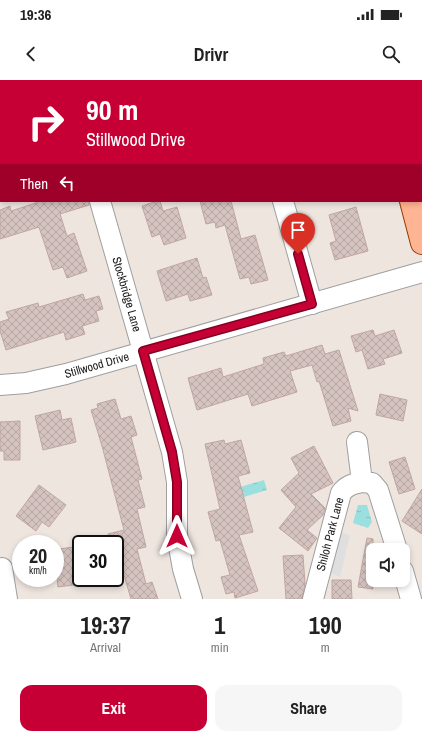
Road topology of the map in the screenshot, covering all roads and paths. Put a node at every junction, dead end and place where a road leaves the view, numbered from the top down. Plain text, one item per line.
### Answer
1 (100, 202) edge
2 (283, 202) edge
3 (411, 202) edge
4 (422, 244) edge
5 (422, 272) edge
6 (312, 304) junction
7 (143, 351) junction
8 (0, 385) edge
9 (357, 442) dead end
10 (362, 482) junction
11 (395, 543) edge
12 (2, 568) dead end
13 (407, 587) edge
14 (7, 599) edge
15 (192, 599) edge
16 (313, 599) edge
17 (411, 599) edge

1 - 7 street, Stockbridge Lane
2 - 6 street
3 - 4 main road
5 - 6 street, Stillwood Drive
6 - 7 street, Stillwood Drive
7 - 8 street, Stillwood Drive
7 - 15 street, Stockbridge Lane
9 - 10 street
10 - 11 street
10 - 16 street, Shiloh Park Lane
12 - 14 street
13 - 17 street

